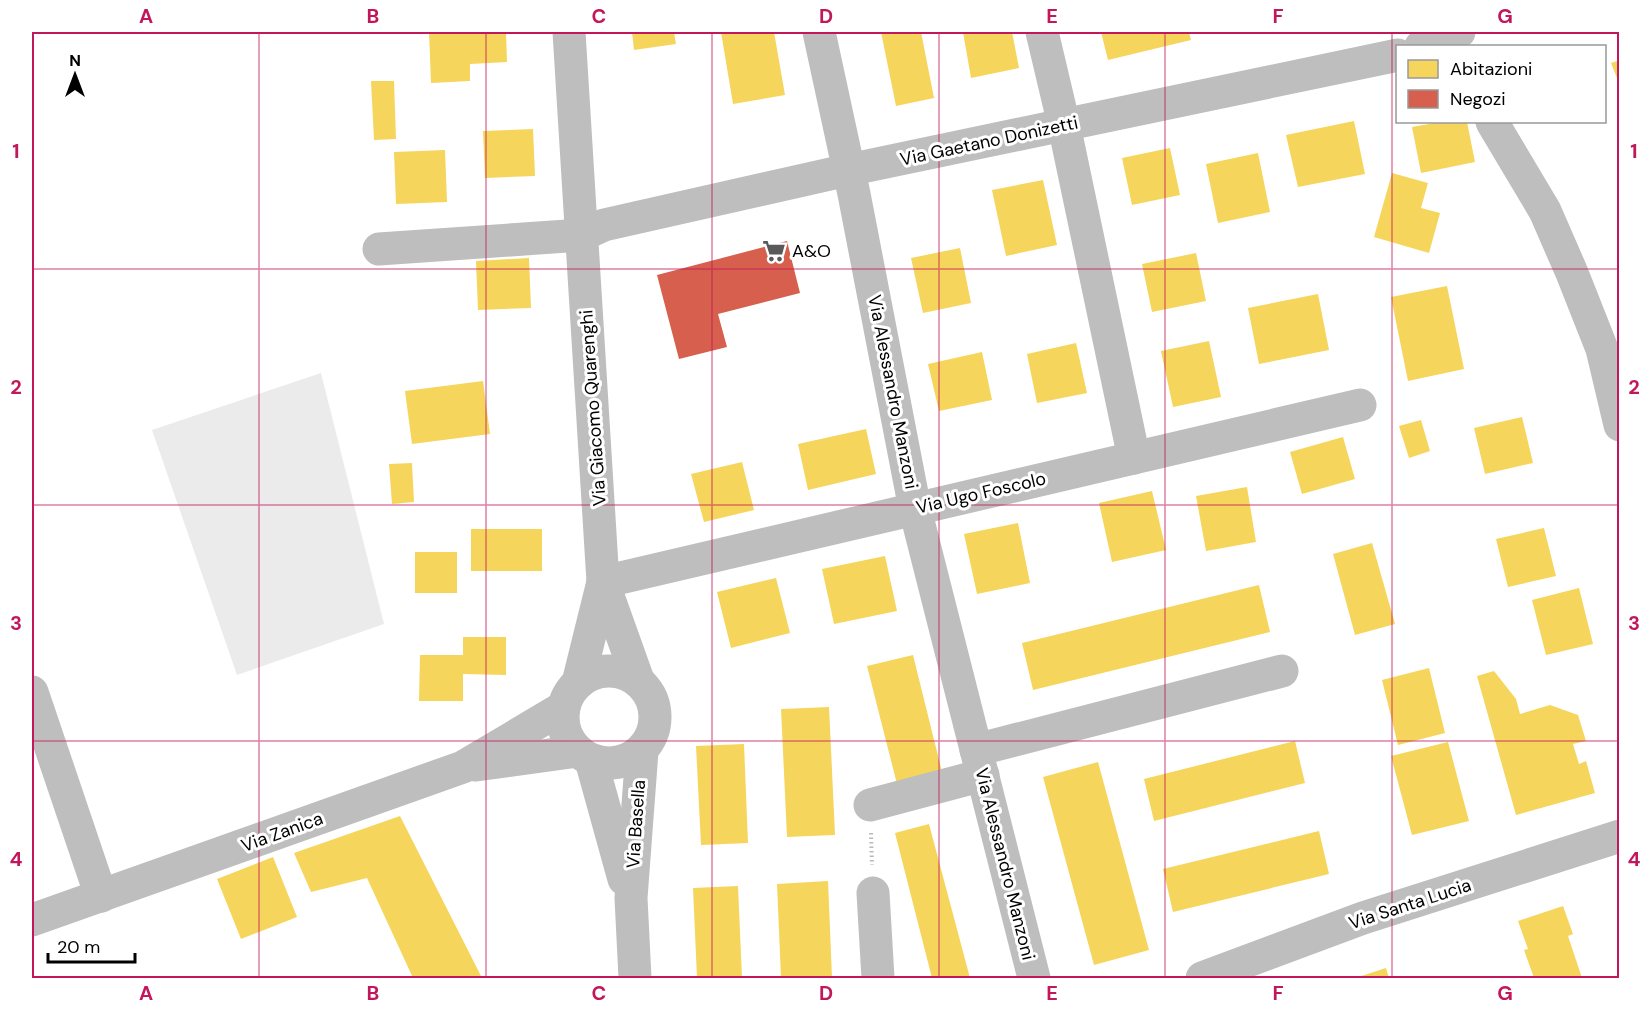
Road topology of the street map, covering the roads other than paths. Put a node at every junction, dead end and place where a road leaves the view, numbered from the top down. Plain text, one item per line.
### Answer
1 (568, 32) edge
2 (819, 32) edge
3 (1042, 32) edge
4 (1396, 55) edge
5 (1493, 123) edge
6 (1064, 125) junction
7 (848, 170) junction
8 (582, 235) junction
9 (379, 249) dead end
10 (1360, 405) dead end
11 (1620, 425) edge
12 (1134, 458) junction
13 (915, 509) junction
14 (603, 582) junction
15 (1282, 671) dead end
16 (638, 680) junction
17 (32, 692) edge
18 (571, 695) junction
19 (642, 751) junction
20 (584, 756) junction
21 (979, 762) junction
22 (463, 767) junction
23 (870, 806) road end
24 (1620, 836) edge
25 (873, 893) road end
26 (101, 896) junction
27 (631, 898) junction
28 (32, 920) edge
29 (635, 978) edge
30 (878, 978) edge
31 (1034, 978) edge
32 (1202, 978) edge

1 - 8 street, Via Giacomo Quarenghi
2 - 7 street, Via Alessandro Manzoni
3 - 6 street
4 - 6 street, Via Gaetano Donizetti
5 - 11 street
6 - 7 street, Via Gaetano Donizetti
6 - 12 street
7 - 8 street, Via Gaetano Donizetti
7 - 13 street, Via Alessandro Manzoni
8 - 9 street
8 - 14 street, Via Giacomo Quarenghi
10 - 12 street, Via Ugo Foscolo
12 - 13 street, Via Ugo Foscolo
13 - 14 street, Via Ugo Foscolo
13 - 21 street, Via Alessandro Manzoni
14 - 16 street, Via Giacomo Quarenghi
14 - 18 street, Via Giacomo Quarenghi
15 - 21 street, Via Alessandro Manzoni
16 - 18 street
16 - 19 street
17 - 26 street
18 - 20 street
18 - 22 street, Via Zanica
19 - 20 street
19 - 27 street, Via Basella
20 - 22 street, Via Zanica
20 - 27 street, Via Basella
21 - 23 street
21 - 31 street, Via Alessandro Manzoni
22 - 26 street, Via Zanica
24 - 32 street, Via Santa Lucia
25 - 30 street
26 - 28 street, Via Zanica
27 - 29 street, Via Basella

